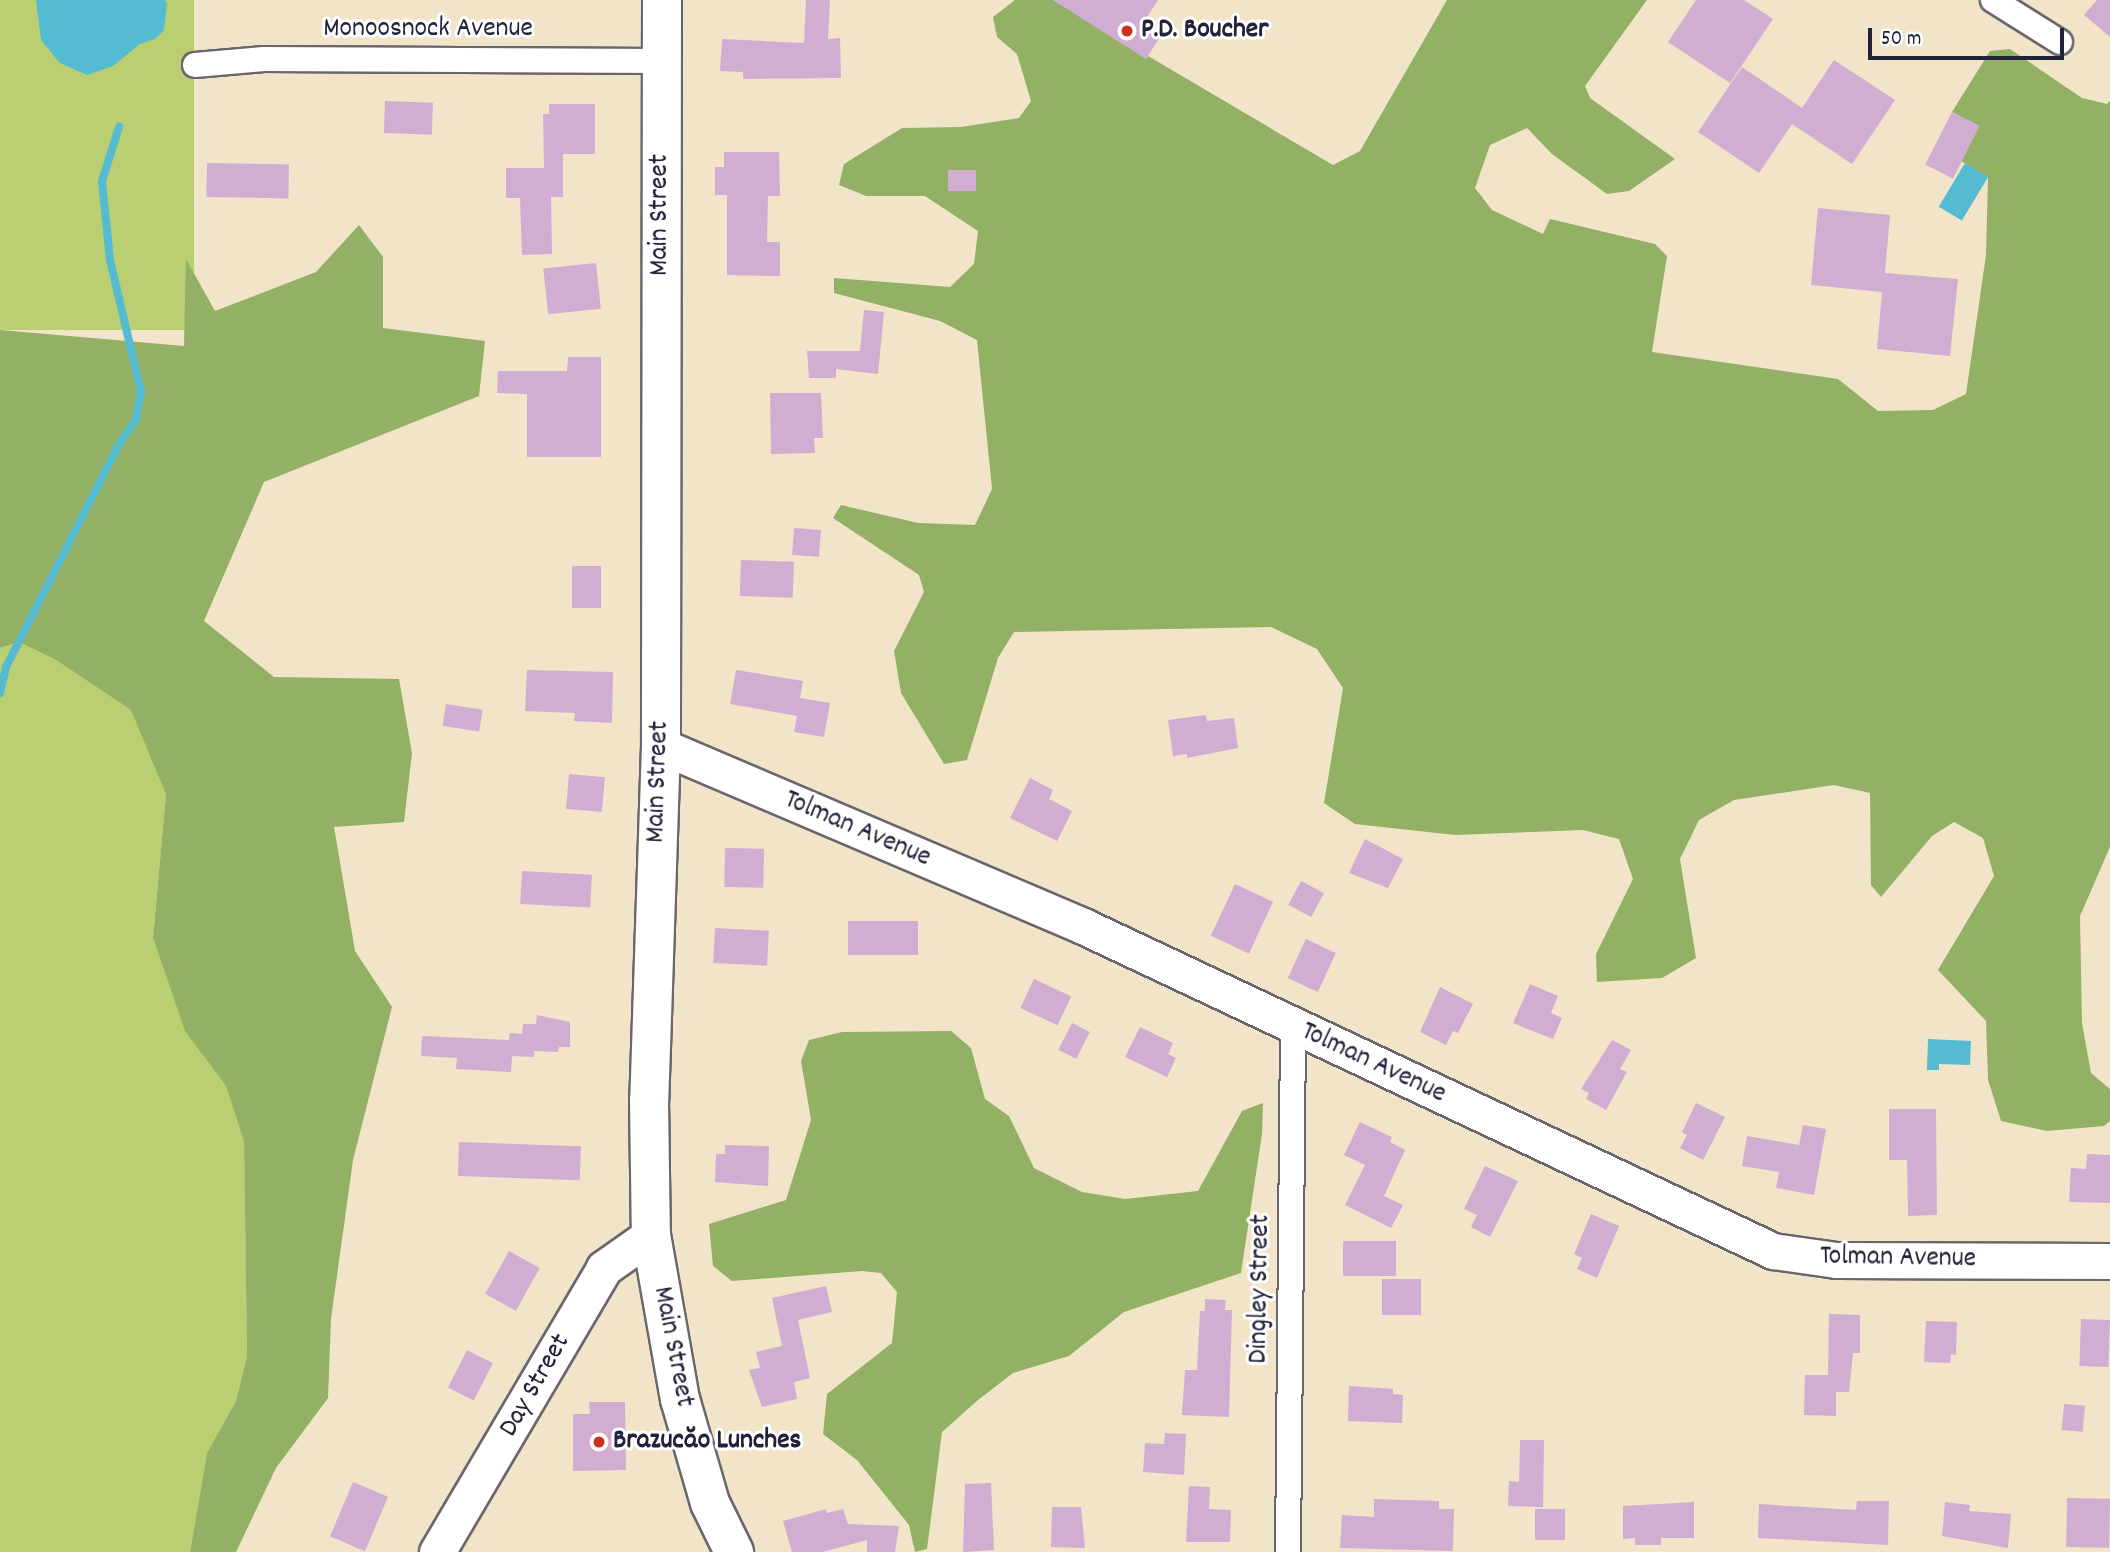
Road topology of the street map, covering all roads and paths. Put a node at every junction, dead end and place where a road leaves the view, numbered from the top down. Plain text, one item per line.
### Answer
1 (662, 0) edge
2 (1993, 0) edge
3 (2060, 43) dead end
4 (661, 61) junction
5 (195, 65) dead end
6 (662, 746) junction
7 (1293, 1027) junction
8 (651, 1235) junction
9 (2110, 1261) edge
10 (437, 1552) edge
11 (734, 1552) edge
12 (1288, 1552) edge

1 - 4 main road, Main Street
2 - 3 street
4 - 5 street, Monoosnock Avenue
4 - 6 main road, Main Street
6 - 7 street, Tolman Avenue
6 - 8 main road, Main Street
7 - 9 street, Tolman Avenue
7 - 12 street, Dingley Street
8 - 10 street, Day Street
8 - 11 main road, Main Street

